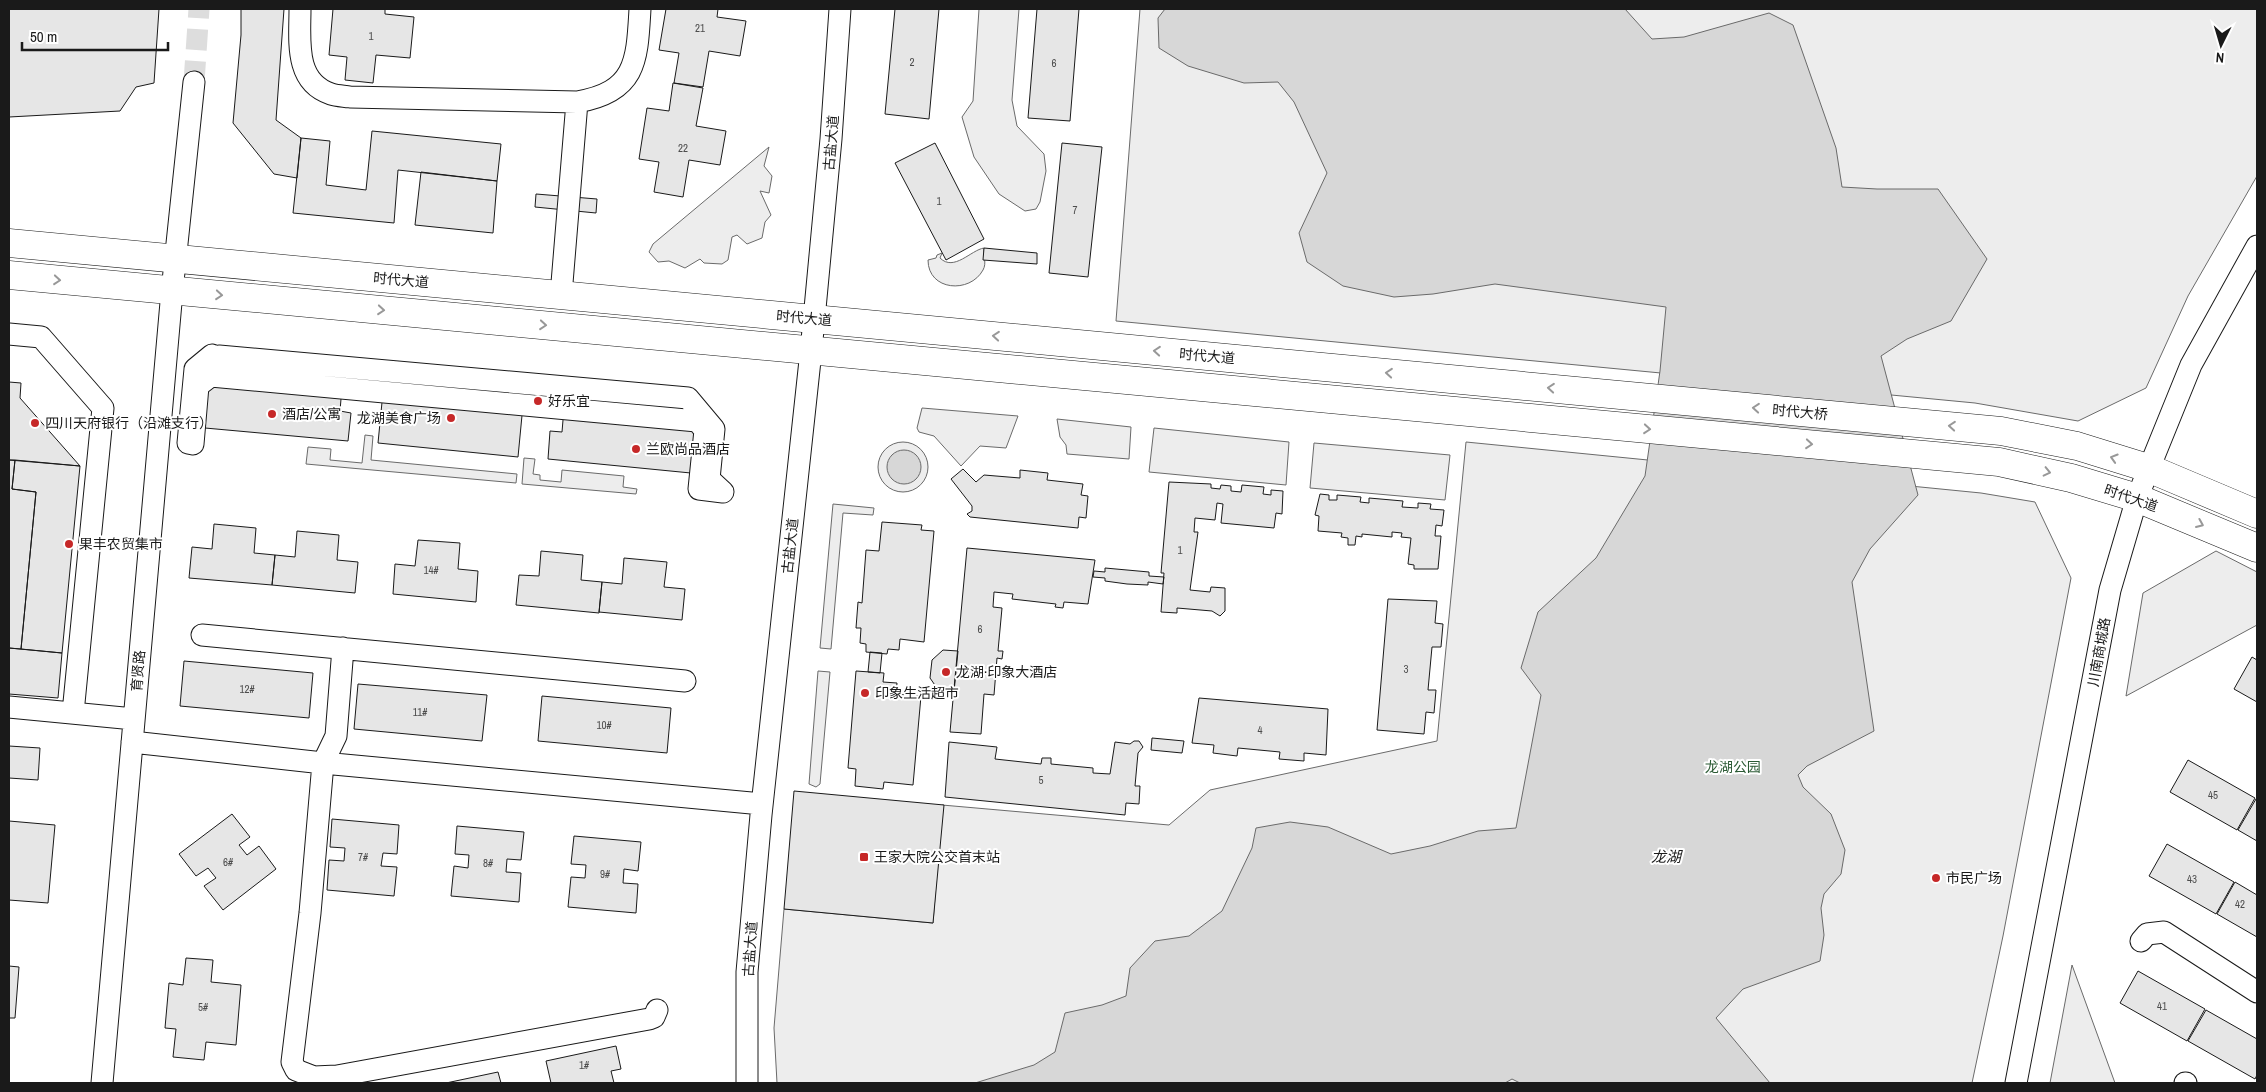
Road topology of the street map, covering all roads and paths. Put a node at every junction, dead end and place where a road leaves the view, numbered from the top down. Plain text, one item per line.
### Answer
1 (300, 9) edge
2 (640, 9) edge
3 (840, 9) edge
4 (194, 82) tunnel mouth
5 (577, 102) junction
6 (9, 243) edge
7 (2257, 246) edge
8 (175, 259) junction
9 (9, 276) edge
10 (172, 291) junction
11 (561, 295) junction
12 (814, 319) junction
13 (9, 334) edge
14 (811, 351) junction
15 (1599, 393) joint
16 (2148, 468) junction
17 (718, 491) joint
18 (2137, 498) junction
19 (2257, 514) edge
20 (2257, 548) edge
21 (202, 635) dead end
22 (342, 648) junction
23 (685, 681) dead end
24 (9, 707) edge
25 (73, 713) junction
26 (134, 719) junction
27 (132, 742) junction
28 (323, 763) junction
29 (762, 804) junction
30 (2141, 941) dead end
31 (2257, 992) edge
32 (657, 1010) dead end
33 (102, 1083) edge
34 (747, 1083) edge
35 (2016, 1083) edge

1 - 5 street
2 - 5 street
3 - 12 street, 古盐大道
4 - 8 street, 育贤路
5 - 11 street
6 - 8 main road, 时代大道
7 - 16 street, 川南商城路
8 - 10 street, 育贤路
8 - 11 main road, 时代大道
9 -> 10 main road
10 -> 14 main road
10 - 26 street, 育贤路
11 - 12 main road, 时代大道
12 - 14 street, 古盐大道
15 -> 12 main road, 时代大道
13 - 25 street
14 -> 18 main road, 时代大道
14 - 29 street, 古盐大道
16 -> 15 main road, 时代大桥
16 - 18 street, 川南商城路
16 - 19 main road
17 - 17 street
18 -> 20 main road, 时代大道
18 - 35 street, 川南商城路
21 - 22 street
22 - 23 street
22 - 28 street
24 - 25 street
25 - 26 street
26 - 27 street, 育贤路
27 - 28 street
27 - 33 street, 育贤路
28 - 29 street
28 - 32 street
29 - 34 street, 古盐大道
30 - 31 street

